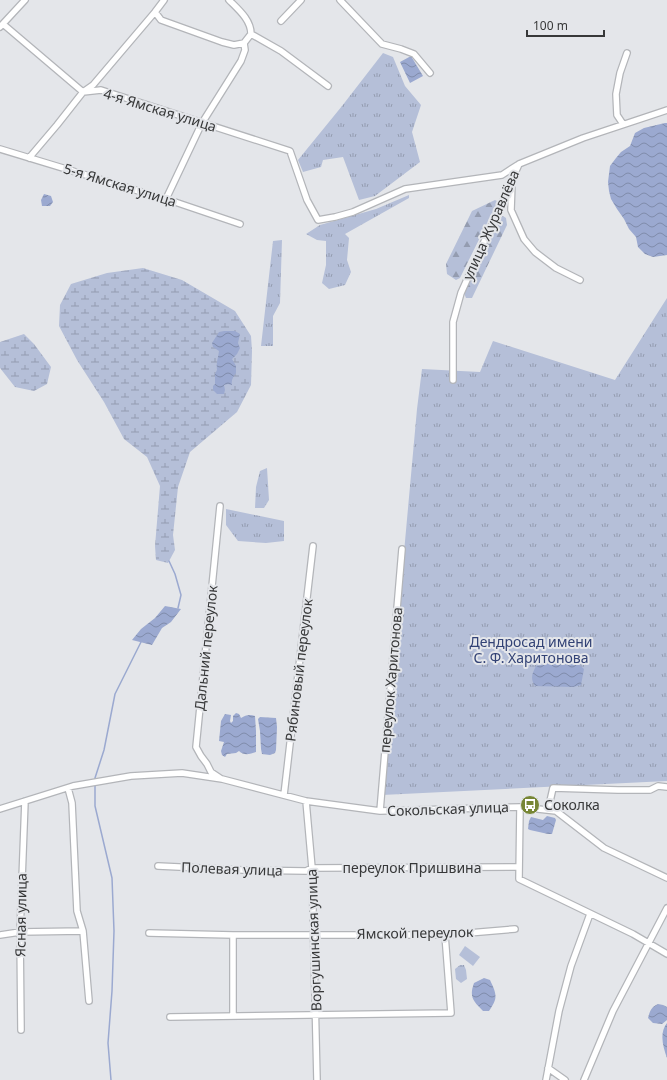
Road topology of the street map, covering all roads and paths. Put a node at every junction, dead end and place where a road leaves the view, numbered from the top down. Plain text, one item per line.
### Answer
1 (25, 0) edge
2 (164, 0) edge
3 (230, 0) edge
4 (301, 0) edge
5 (340, 0) edge
6 (155, 12) junction
7 (281, 21) dead end
8 (1, 26) edge
9 (251, 34) junction
10 (244, 43) junction
11 (627, 53) dead end
12 (430, 73) dead end
13 (328, 86) dead end
14 (83, 92) junction
15 (667, 110) edge
16 (202, 123) junction
17 (623, 124) junction
18 (0, 149) edge
19 (29, 158) junction
20 (519, 164) junction
21 (512, 178) junction
22 (166, 199) junction
23 (240, 224) dead end
24 (580, 280) dead end
25 (452, 380) dead end
26 (220, 506) dead end
27 (313, 546) dead end
28 (402, 549) dead end
29 (222, 779) junction
30 (667, 787) edge
31 (68, 788) junction
32 (284, 795) junction
33 (25, 801) junction
34 (306, 801) junction
35 (520, 807) junction
36 (0, 809) edge
37 (548, 810) junction
38 (380, 811) junction
39 (158, 866) dead end
40 (519, 867) junction
41 (312, 868) junction
42 (306, 871) joint
43 (667, 878) edge
44 (667, 908) edge
45 (590, 914) junction
46 (515, 929) dead end
47 (83, 931) junction
48 (20, 932) junction
49 (149, 933) dead end
50 (314, 934) junction
51 (0, 935) edge
52 (233, 935) junction
53 (445, 935) junction
54 (649, 943) junction
55 (667, 954) edge
56 (89, 1001) dead end
57 (316, 1014) junction
58 (233, 1015) junction
59 (170, 1017) dead end
60 (21, 1030) dead end
61 (548, 1068) junction
62 (317, 1080) edge
63 (546, 1080) edge
64 (565, 1080) edge
65 (584, 1080) edge

1 - 8 street
2 - 6 street
3 - 9 street
4 - 7 street
5 - 12 street
6 - 10 street
6 - 14 street
8 - 14 street, 4-я Ямская улица
9 - 10 street
9 - 13 street
10 - 16 street
11 - 17 street
14 - 16 street, 4-я Ямская улица
14 - 19 street
15 - 17 street, улица Журавлёва
16 - 20 street, 4-я Ямская улица
16 - 22 street
17 - 20 street, улица Журавлёва
18 - 19 street, 5-я Ямская улица
19 - 22 street, 5-я Ямская улица
20 - 21 street, улица Журавлёва
21 - 24 street
21 - 25 street, улица Журавлёва
22 - 23 street, 5-я Ямская улица
26 - 29 street, Дальний переулок
27 - 32 street, Рябиновый переулок
28 - 38 street, переулок Харитонова
29 - 31 street, Сокольская улица
29 - 32 street, Сокольская улица
30 - 37 street
31 - 33 street, Сокольская улица
31 - 47 street
32 - 34 street, Сокольская улица
33 - 36 street, Сокольская улица
33 - 48 street, Ясная улица
34 - 38 street, Сокольская улица
34 - 41 street, Воргушинская улица
35 - 37 street, Сокольская улица
35 - 38 street, Сокольская улица
35 - 40 street
37 - 43 street, Сокольская улица
39 - 42 street, Полевая улица
40 - 41 street, переулок Пришвина
40 - 45 street
41 - 42 street, переулок Пришвина
41 - 50 street, Воргушинская улица
44 - 54 street
45 - 54 street
45 - 61 street
46 - 53 street, Ямской переулок
47 - 48 street
47 - 56 street
48 - 51 street
48 - 60 street, Ясная улица
49 - 52 street, Ямской переулок
50 - 52 street, Ямской переулок
50 - 53 street, Ямской переулок
50 - 57 street, Воргушинская улица
52 - 58 street
53 - 57 street
54 - 55 street
54 - 65 street
57 - 58 street
57 - 62 street, Воргушинская улица
58 - 59 street
61 - 63 street
61 - 64 street

